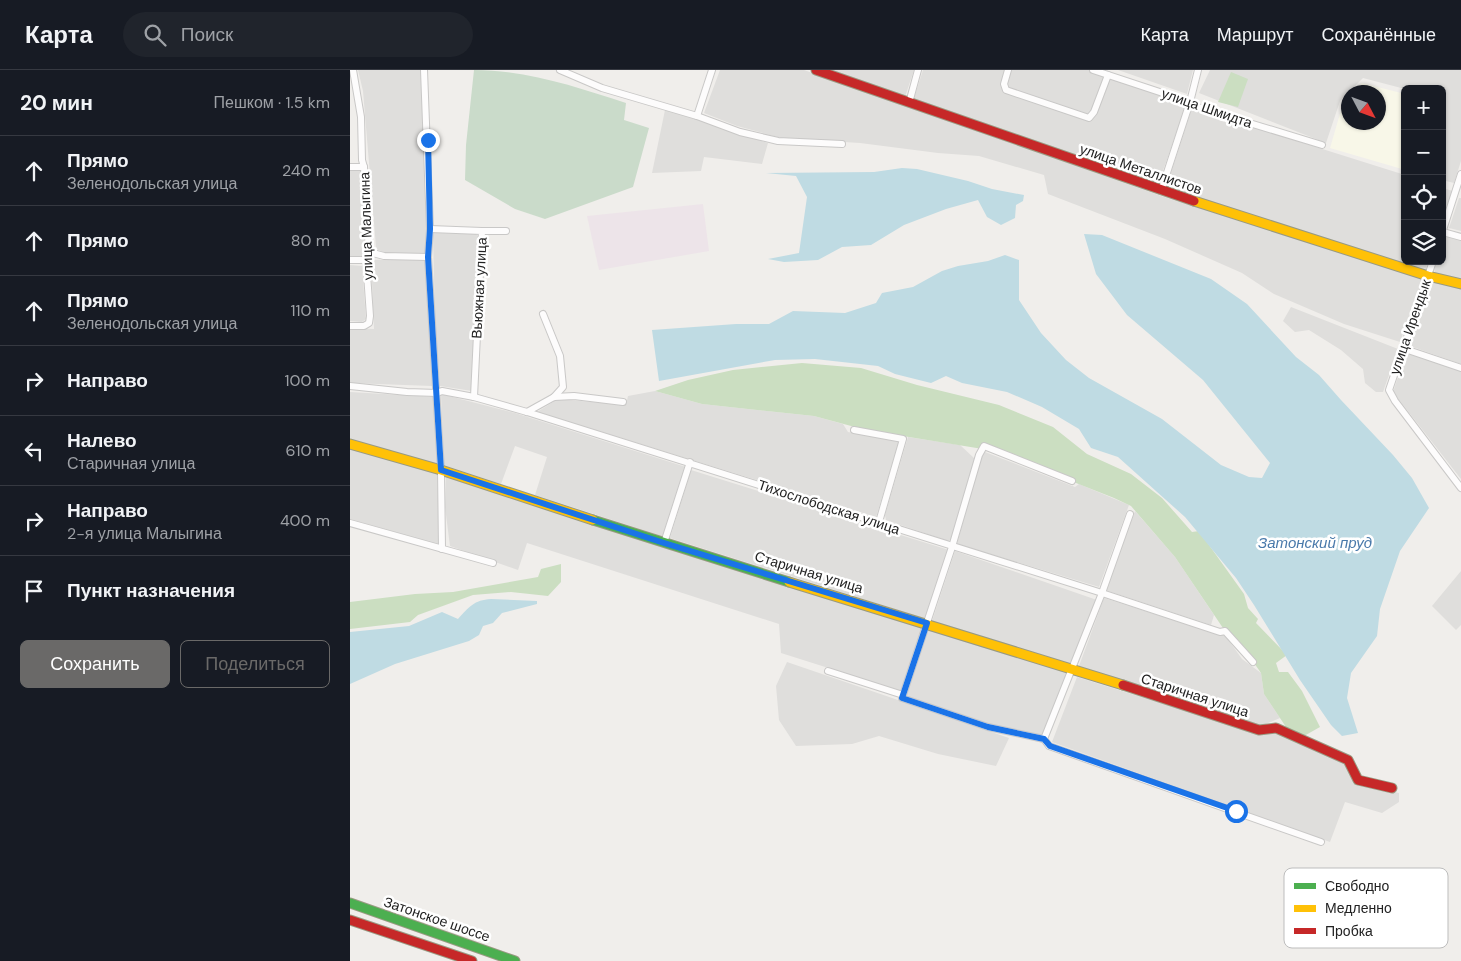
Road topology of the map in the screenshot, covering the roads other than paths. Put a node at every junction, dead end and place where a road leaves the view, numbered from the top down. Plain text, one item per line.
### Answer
1 (353, 70) edge
2 (424, 70) edge
3 (560, 70) edge
4 (712, 70) edge
5 (816, 70) edge
6 (918, 70) edge
7 (1008, 70) edge
8 (1093, 70) edge
9 (1198, 70) edge
10 (1110, 74) edge
11 (1190, 102) junction
12 (909, 103) junction
13 (697, 116) junction
14 (842, 144) dead end
15 (1322, 145) dead end
16 (350, 167) edge
17 (364, 167) junction
18 (1461, 174) edge
19 (1160, 191) junction
20 (1458, 194) edge
21 (1446, 222) edge
22 (430, 229) junction
23 (482, 230) junction
24 (506, 231) dead end
25 (1446, 233) edge
26 (1461, 238) edge
27 (370, 252) junction
28 (428, 257) junction
29 (350, 260) edge
30 (366, 260) junction
31 (1432, 265) edge
32 (1428, 276) junction
33 (1461, 284) edge
34 (543, 314) dead end
35 (350, 326) edge
36 (1402, 348) junction
37 (1461, 368) edge
38 (350, 386) edge
39 (437, 393) junction
40 (474, 397) junction
41 (554, 397) junction
42 (624, 402) dead end
43 (527, 412) junction
44 (854, 430) dead end
45 (350, 444) edge
46 (690, 462) junction
47 (441, 470) junction
48 (1072, 481) dead end
49 (1461, 488) edge
50 (1130, 514) dead end
51 (878, 522) junction
52 (350, 524) edge
53 (664, 543) junction
54 (952, 547) junction
55 (442, 549) junction
56 (493, 563) dead end
57 (1102, 593) junction
58 (927, 623) junction
59 (1253, 662) dead end
60 (1073, 669) junction
61 (828, 671) dead end
62 (902, 697) junction
63 (1044, 739) junction
64 (1392, 788) dead end
65 (1321, 842) dead end
66 (350, 902) edge
67 (350, 920) edge
68 (472, 961) edge
69 (515, 961) edge

1 - 17 street, улица Малыгина
2 - 22 street
3 - 13 street
4 - 13 street
5 - 12 street, улица Металлистов
6 - 12 street
7 - 10 street
8 - 10 street, улица Шмидта
9 - 11 street
10 - 11 street, улица Шмидта
11 - 15 street, улица Шмидта
11 - 19 street
12 - 19 street, улица Металлистов
13 - 14 street
16 - 17 street
17 - 27 street, улица Малыгина
18 - 20 street
19 - 32 street, улица Металлистов
20 - 21 street
22 - 23 street, Вьюжная улица
22 - 28 street
23 - 24 street
23 - 40 street, Вьюжная улица
25 - 26 street
27 - 28 street
27 - 30 street, улица Малыгина
28 - 39 street
29 - 30 street
30 - 35 street, улица Малыгина
31 - 32 street, улица Ирендык
32 - 33 street, улица Металлистов
32 - 36 street, улица Ирендык
34 - 41 street
36 - 37 street
36 - 49 street, улица Ирендык
38 - 39 street, Тихослободская улица
39 - 40 street, Тихослободская улица
39 - 47 street
40 - 43 street, Тихослободская улица
41 - 42 street
41 - 43 street
43 - 46 street, Тихослободская улица
44 - 51 street
45 - 47 street, Старичная улица
46 - 51 street, Тихослободская улица
46 - 53 street
47 - 53 street, Старичная улица
47 - 55 street
48 - 54 street
50 - 57 street
51 - 54 street, Тихослободская улица
52 - 55 street
53 - 58 street, Старичная улица
54 - 57 street, Тихослободская улица
54 - 58 street
55 - 56 street
57 - 59 street, Тихослободская улица
57 - 60 street
58 - 60 street, Старичная улица
58 - 62 street
60 - 63 street
60 - 64 street, Старичная улица
61 - 62 street
62 - 63 street
63 - 65 street
66 - 69 street, Затонское шоссе
67 - 68 street, Затонское шоссе

